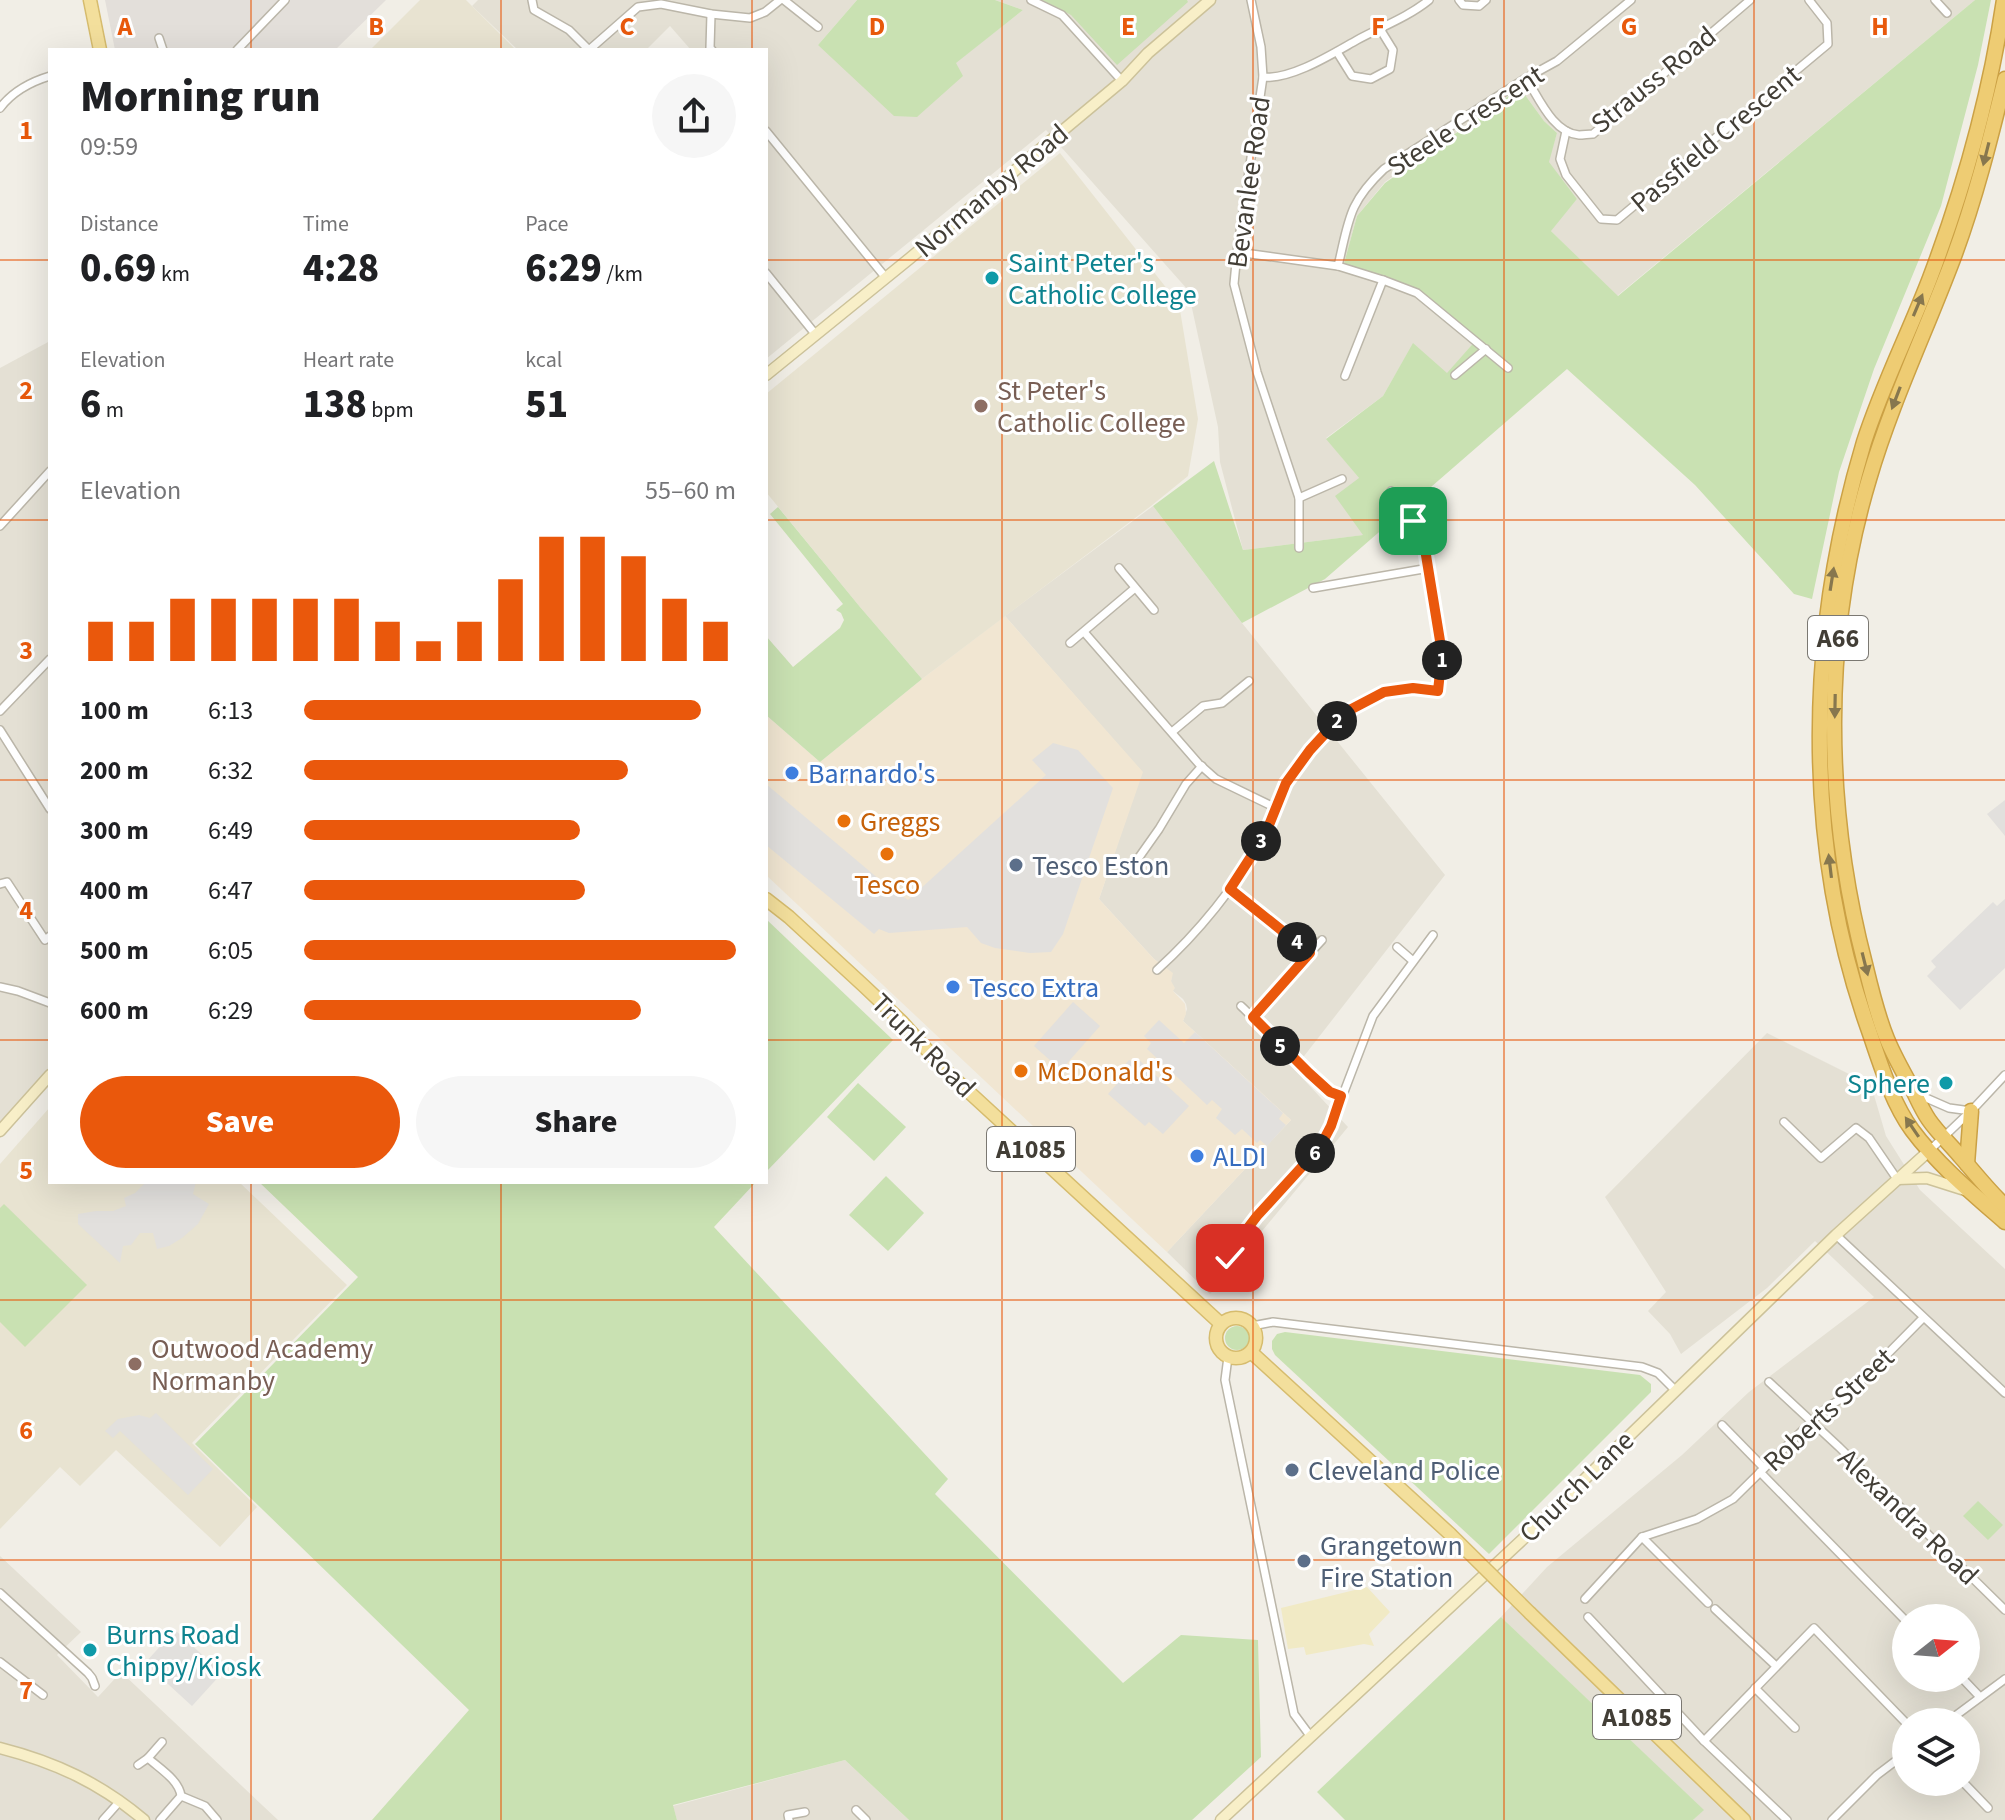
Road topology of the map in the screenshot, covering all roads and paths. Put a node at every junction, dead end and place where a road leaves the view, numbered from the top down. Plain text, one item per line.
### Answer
1 (90, 0) edge
2 (285, 0) edge
3 (532, 0) edge
4 (782, 0) edge
5 (1031, 0) edge
6 (1210, 0) edge
7 (1251, 0) edge
8 (1429, 0) edge
9 (1459, 0) edge
10 (1486, 0) edge
11 (1631, 0) edge
12 (1750, 0) edge
13 (1809, 0) edge
14 (1935, 0) edge
15 (2004, 0) edge
16 (667, 3) edge
17 (1947, 13) dead end
18 (711, 14) junction
19 (818, 27) dead end
20 (1380, 29) junction
21 (159, 38) dead end
22 (100, 48) edge
23 (162, 48) edge
24 (239, 48) edge
25 (587, 48) edge
26 (591, 48) edge
27 (710, 48) edge
28 (1337, 52) junction
29 (48, 77) edge
30 (1263, 77) junction
31 (1526, 78) junction
32 (2005, 79) edge
33 (1122, 81) junction
34 (0, 108) edge
35 (1566, 131) junction
36 (768, 133) edge
37 (1237, 252) junction
38 (1338, 266) junction
39 (768, 275) edge
40 (886, 278) junction
41 (1383, 280) junction
42 (816, 335) junction
43 (1486, 349) junction
44 (1508, 368) dead end
45 (768, 373) edge
46 (1455, 375) dead end
47 (1345, 376) dead end
48 (48, 473) edge
49 (1342, 479) dead end
50 (1391, 491) dead end
51 (1299, 498) junction
52 (0, 526) edge
53 (1299, 548) dead end
54 (1119, 568) dead end
55 (1429, 568) junction
56 (1135, 588) junction
57 (1313, 588) dead end
58 (1154, 610) dead end
59 (1084, 632) junction
60 (1070, 643) dead end
61 (48, 661) edge
62 (1249, 681) dead end
63 (0, 711) edge
64 (0, 730) edge
65 (1172, 732) junction
66 (1202, 766) junction
67 (48, 806) edge
68 (1276, 808) junction
69 (1135, 863) dead end
70 (0, 884) edge
71 (1230, 889) junction
72 (768, 894) edge
73 (768, 901) edge
74 (789, 917) junction
75 (1433, 935) dead end
76 (48, 938) edge
77 (1322, 940) dead end
78 (1397, 947) dead end
79 (1310, 953) junction
80 (1413, 961) junction
81 (1157, 970) dead end
82 (0, 987) edge
83 (48, 1002) edge
84 (1241, 1006) dead end
85 (1253, 1017) junction
86 (2005, 1075) edge
87 (48, 1077) edge
88 (1915, 1093) junction
89 (1341, 1096) junction
90 (1971, 1111) junction
91 (1784, 1122) dead end
92 (0, 1131) edge
93 (1944, 1138) junction
94 (1930, 1150) junction
95 (1967, 1164) junction
96 (1897, 1179) junction
97 (1970, 1192) junction
98 (2005, 1206) edge
99 (2005, 1222) edge
100 (1836, 1235) junction
101 (1230, 1258) dead end
102 (1923, 1318) junction
103 (1221, 1324) junction
104 (1252, 1326) junction
105 (1251, 1352) junction
106 (1228, 1357) junction
107 (1769, 1382) dead end
108 (1675, 1390) junction
109 (2005, 1393) edge
110 (1811, 1422) junction
111 (1722, 1425) dead end
112 (1762, 1470) junction
113 (1642, 1537) junction
114 (0, 1593) edge
115 (1585, 1599) dead end
116 (1708, 1603) dead end
117 (1892, 1606) edge
118 (1715, 1609) dead end
119 (2005, 1610) edge
120 (1588, 1617) dead end
121 (0, 1662) edge
122 (1776, 1666) junction
123 (2005, 1679) edge
124 (95, 1686) dead end
125 (1755, 1688) junction
126 (1975, 1692) edge
127 (43, 1695) dead end
128 (1980, 1697) junction
129 (1965, 1708) edge
130 (1892, 1709) edge
131 (1795, 1728) dead end
132 (1311, 1737) junction
133 (1704, 1741) junction
134 (162, 1742) dead end
135 (0, 1748) edge
136 (148, 1758) junction
137 (1892, 1764) edge
138 (138, 1765) dead end
139 (181, 1796) junction
140 (1976, 1796) edge
141 (120, 1801) junction
142 (1988, 1808) dead end
143 (856, 1810) dead end
144 (805, 1812) dead end
145 (103, 1820) edge
146 (144, 1820) edge
147 (160, 1820) edge
148 (217, 1820) edge
149 (789, 1820) edge
150 (866, 1820) edge
151 (1221, 1820) edge
152 (1744, 1820) edge
153 (1787, 1820) edge
154 (1832, 1820) edge

1 - 22 main road
2 - 24 street
3 - 25 street
4 - 18 street
4 - 19 street
5 - 33 street
6 - 33 street, Normanby Road
7 - 30 street, Bevanlee Road
8 - 20 street
9 - 10 street
11 - 31 street, Steele Crescent
12 - 35 street, Strauss Road
13 - 35 street, Passfield Crescent
14 - 17 street
94 -> 15 highway, A66
16 - 18 street
16 - 26 street
18 - 27 street
20 - 28 street
20 - 28 street
21 - 23 street
28 - 30 street
29 - 34 street
30 - 37 street, Bevanlee Road
31 - 35 street, Strauss Road
31 - 38 street, Steele Crescent
32 -> 88 highway, A66
33 - 40 street, Normanby Road
36 - 40 street
37 - 38 street
37 - 51 street, Bevanlee Road
38 - 41 street
39 - 42 street
40 - 42 street, Normanby Road
41 - 43 street
41 - 47 street
42 - 45 street, Normanby Road
43 - 44 street
43 - 46 street
48 - 52 street
49 - 51 street
50 - 55 street
51 - 53 street, Bevanlee Road
54 - 56 street
55 - 57 street
55 - 68 street
56 - 58 street
56 - 59 street
59 - 60 street
59 - 65 street
61 - 63 street
62 - 65 street
64 - 67 street
65 - 66 street
66 - 68 street
66 - 69 street
68 - 71 street
70 - 76 street
71 - 79 street
71 - 81 street
72 - 74 main road, A1085
73 - 74 main road, Trunk Road / A1085
74 - 103 main road, Trunk Road / A1085
75 - 80 street
77 - 79 street
78 - 80 street
79 - 85 street
80 - 89 street
82 - 83 street
84 - 85 street
85 - 89 street
86 - 90 street
87 - 92 street
88 - 90 street
88 - 93 highway, A66
89 - 101 street
90 - 93 street
90 - 95 highway
91 - 96 street
93 - 94 street
93 - 95 highway, A66
94 - 96 street, Church Lane
94 - 97 highway, A66
95 - 98 highway, A66
96 - 97 street
96 - 100 street, Church Lane
97 - 99 highway, A66
100 - 102 street
100 - 108 street, Church Lane
102 - 109 street
102 - 110 street, Roberts Street
103 - 104 main road
103 - 106 main road
104 - 105 main road
104 - 108 street
105 - 106 main road
105 - 152 main road, A1085, bridge
106 - 132 street
107 - 110 street, Alexandra Road
108 - 132 street, Church Lane
110 - 112 street, Roberts Street
110 - 119 street, Alexandra Road
111 - 112 street
112 - 113 street, Roberts Street
112 - 117 street
113 - 115 street
113 - 116 street
114 - 124 street
118 - 122 street
120 - 133 street
121 - 127 street
122 - 125 street
122 - 130 street
123 - 128 street
125 - 131 street
125 - 133 street
126 - 128 street
128 - 129 street
132 - 151 street, Church Lane
133 - 153 street
134 - 136 street
135 - 141 street
136 - 138 street
136 - 139 street
137 - 154 street
139 - 147 street
139 - 148 street
140 - 142 street
141 - 145 street
141 - 146 street
143 - 150 street
144 - 149 street

